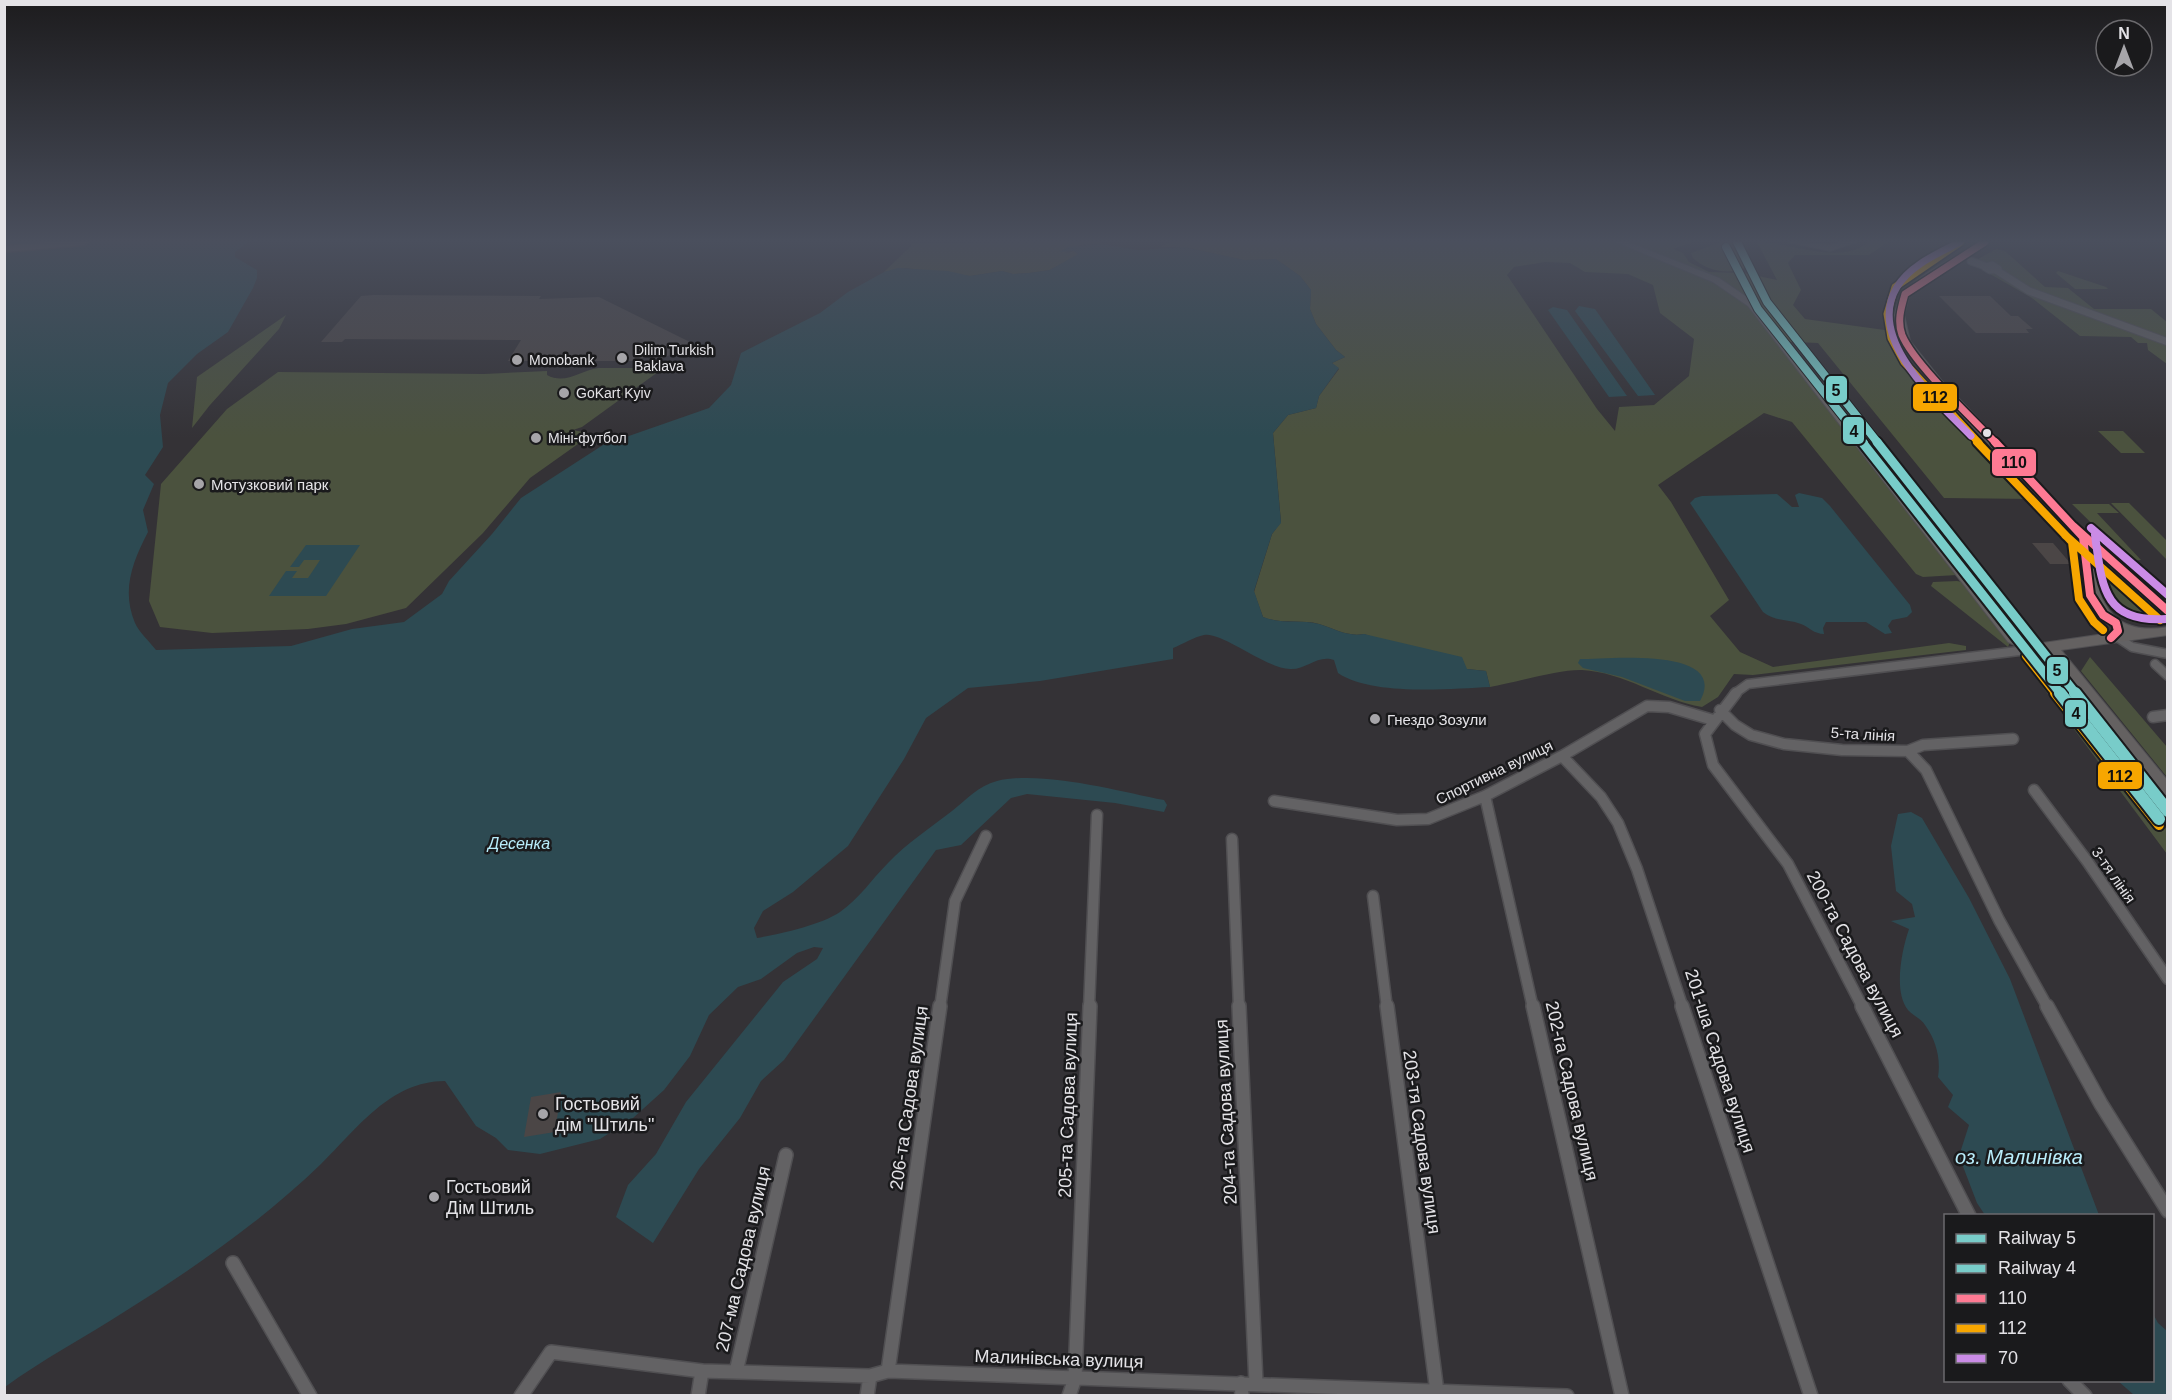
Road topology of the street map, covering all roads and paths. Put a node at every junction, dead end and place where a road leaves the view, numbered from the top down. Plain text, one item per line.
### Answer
1 (1754, 307) edge
2 (1901, 307) edge
3 (2074, 307) edge
4 (2168, 342) edge
5 (2083, 537) junction
6 (2088, 569) junction
7 (2125, 572) junction
8 (2168, 611) edge
9 (2116, 623) junction
10 (2168, 631) edge
11 (2148, 632) junction
12 (2114, 638) junction
13 (2052, 646) junction
14 (2035, 649) junction
15 (2168, 654) edge
16 (2155, 664) dead end
17 (2168, 676) edge
18 (1720, 711) junction
19 (2168, 715) edge
20 (2153, 717) dead end
21 (1713, 720) junction
22 (2013, 739) dead end
23 (1908, 751) junction
24 (1562, 756) junction
25 (2034, 790) dead end
26 (2168, 792) edge
27 (1485, 796) junction
28 (1274, 801) dead end
29 (1097, 815) dead end
30 (2168, 818) edge
31 (986, 836) dead end
32 (1232, 839) dead end
33 (1373, 896) dead end
34 (2168, 979) edge
35 (786, 1155) dead end
36 (2168, 1211) edge
37 (1968, 1214) edge
38 (233, 1263) dead end
39 (702, 1371) junction
40 (888, 1371) junction
41 (736, 1372) junction
42 (870, 1376) junction
43 (1075, 1378) junction
44 (2071, 1382) edge
45 (1256, 1383) junction
46 (1241, 1389) edge
47 (1437, 1392) junction
48 (310, 1395) edge
49 (521, 1395) edge
50 (698, 1395) edge
51 (867, 1395) edge
52 (1069, 1395) edge
53 (1567, 1395) edge
54 (1622, 1395) edge
55 (1811, 1395) edge
56 (2085, 1395) edge

1 - 14 main road
2 - 5 main road
3 - 4 street
5 - 6 main road
5 - 7 main road
6 - 7 main road
6 - 9 main road
7 - 8 main road
9 - 11 main road
9 - 12 main road
10 - 11 main road
11 - 12 main road
12 - 13 main road
12 - 15 street
13 - 14 main road
13 - 26 main road
14 - 18 street
14 - 30 main road
16 - 17 street
18 - 21 street
18 - 23 street, 5-та лінія
19 - 20 street
21 - 24 street, Спортивна вулиця
21 - 37 street, 200-та Садова вулиця
22 - 23 street, 5-та лінія
23 - 36 street
24 - 27 street, Спортивна вулиця
24 - 55 street, 201-ша Садова вулиця
25 - 34 street, 3-тя лінія
27 - 28 street, Спортивна вулиця
27 - 54 street, 202-га Садова вулиця
29 - 43 street, 205-та Садова вулиця
31 - 40 street, 206-та Садова вулиця
32 - 45 street, 204-та Садова вулиця
33 - 47 street, 203-тя Садова вулиця
35 - 41 street, 207-ма Садова вулиця
38 - 48 street
39 - 41 street, Малинівська вулиця
39 - 49 street, Малинівська вулиця
39 - 50 street
40 - 42 street, Малинівська вулиця
40 - 43 street, Малинівська вулиця
41 - 42 street, Малинівська вулиця
42 - 51 street
43 - 46 street, Малинівська вулиця
43 - 52 street, 205-та Садова вулиця
44 - 56 street
45 - 46 street, Малинівська вулиця
45 - 47 street, Малинівська вулиця
47 - 53 street, Малинівська вулиця

